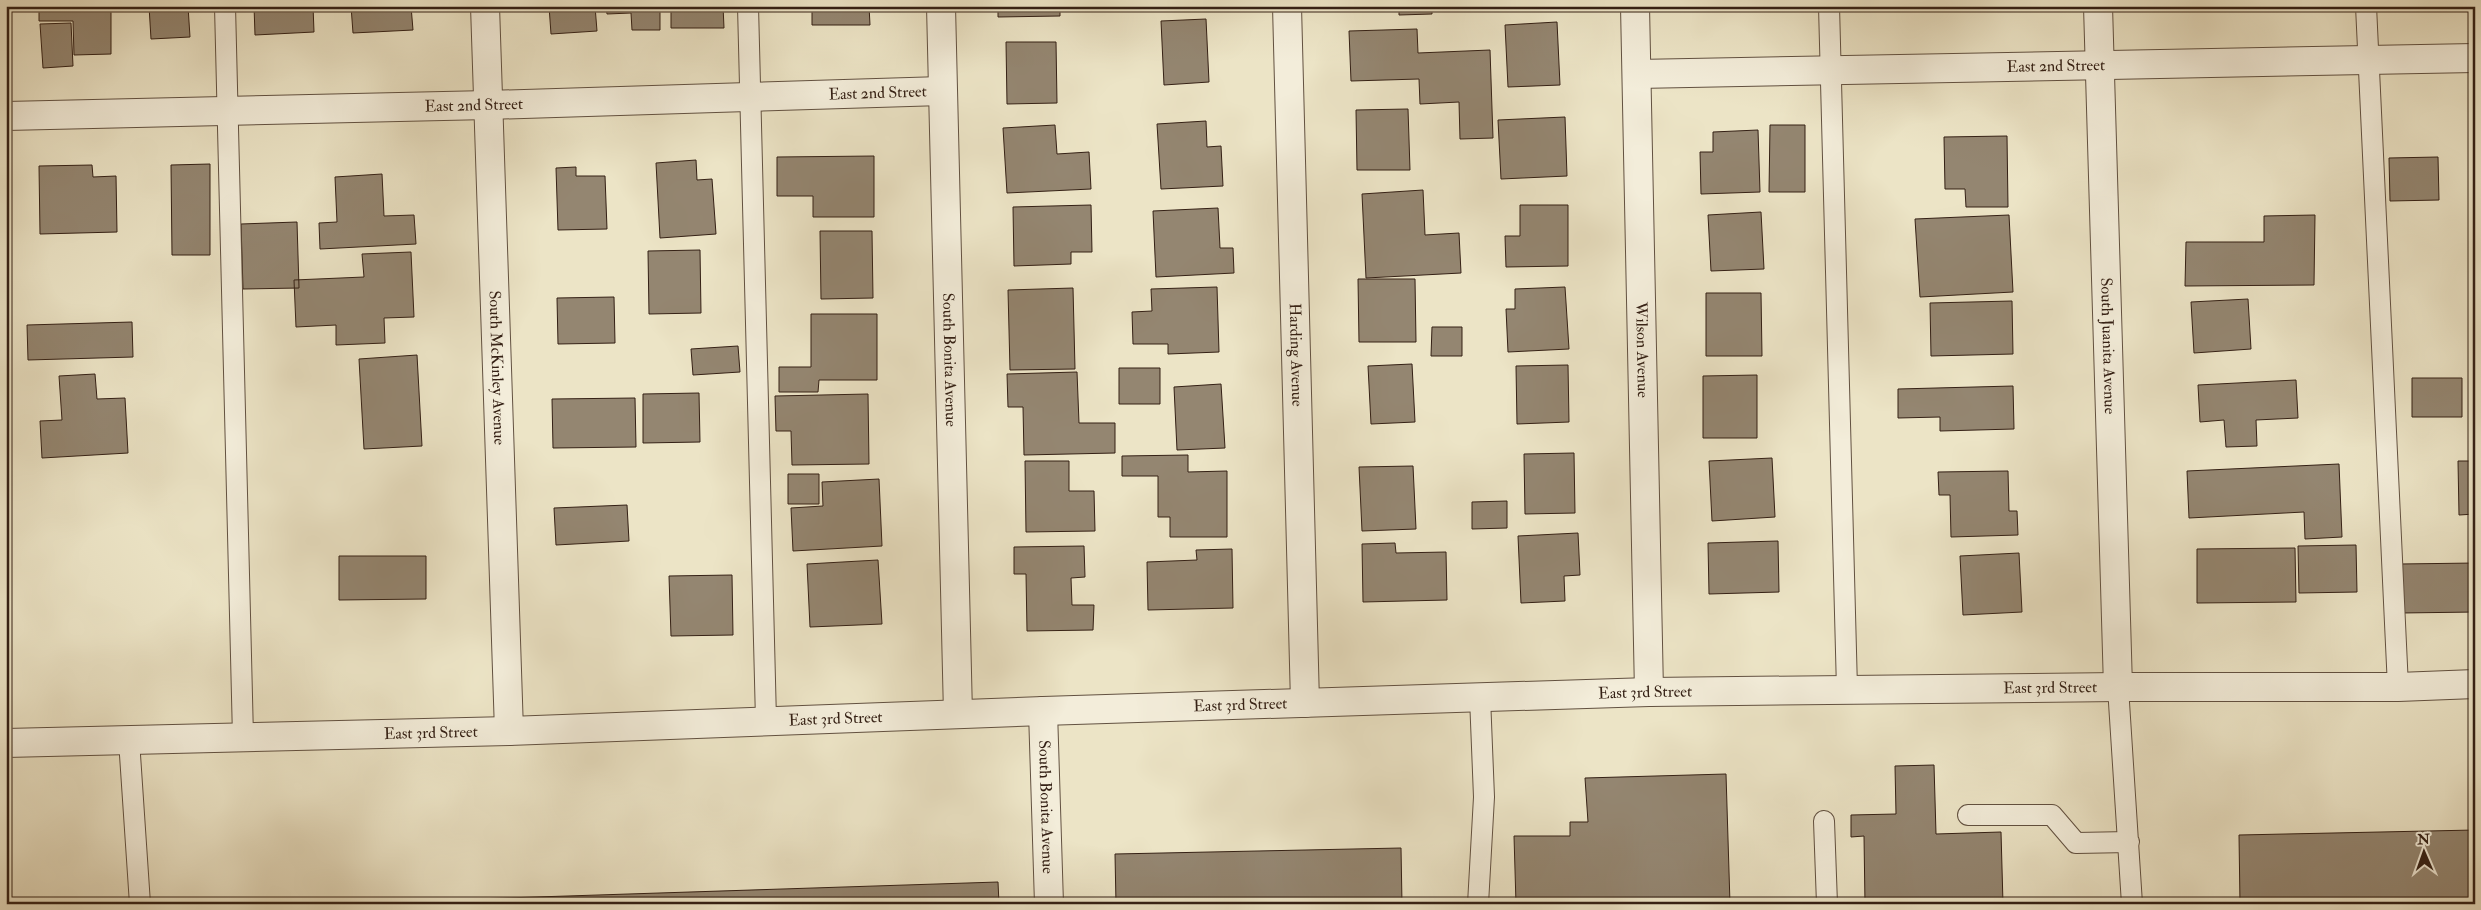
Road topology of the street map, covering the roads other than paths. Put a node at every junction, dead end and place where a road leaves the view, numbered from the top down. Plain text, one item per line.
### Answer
1 (225, 6) edge
2 (485, 6) edge
3 (748, 6) edge
4 (941, 6) edge
5 (1287, 6) edge
6 (1635, 6) edge
7 (1830, 6) edge
8 (2098, 6) edge
9 (2366, 6) edge
10 (2475, 58) edge
11 (2368, 60) junction
12 (2099, 64) junction
13 (1831, 70) junction
14 (1637, 74) junction
15 (942, 91) junction
16 (751, 98) junction
17 (488, 105) junction
18 (228, 110) junction
19 (6, 116) edge
20 (2475, 684) edge
21 (2398, 686) junction
22 (2118, 687) junction
23 (1847, 689) junction
24 (1649, 692) junction
25 (1480, 697) junction
26 (1305, 703) junction
27 (1043, 711) junction
28 (958, 714) junction
29 (766, 720) junction
30 (509, 731) junction
31 (243, 737) junction
32 (129, 740) junction
33 (6, 743) edge
34 (1968, 815) dead end
35 (1824, 821) dead end
36 (2129, 842) junction
37 (140, 904) edge
38 (1049, 904) edge
39 (1478, 904) edge
40 (1827, 904) edge
41 (2132, 904) edge

1 - 18 lane
2 - 17 street, South McKinley Avenue
3 - 16 lane
4 - 15 street, South Bonita Avenue
5 - 26 street, Harding Avenue
6 - 14 street, Wilson Avenue
7 - 13 lane
8 - 12 street, South Juanita Avenue
9 - 11 lane
10 - 11 street, East 2nd Street
11 - 12 street, East 2nd Street
11 - 21 lane
12 - 13 street, East 2nd Street
12 - 22 street, South Juanita Avenue
13 - 14 street, East 2nd Street
13 - 23 lane
14 - 24 street, Wilson Avenue
15 - 16 street, East 2nd Street
15 - 28 street, South Bonita Avenue
16 - 17 street, East 2nd Street
16 - 29 lane
17 - 18 street, East 2nd Street
17 - 30 street, South McKinley Avenue
18 - 19 street, East 2nd Street
18 - 31 lane
20 - 21 street, East 3rd Street
21 - 22 street, East 3rd Street
22 - 23 street, East 3rd Street
22 - 36 lane
23 - 24 street, East 3rd Street
24 - 25 street, East 3rd Street
25 - 26 street, East 3rd Street
25 - 39 lane
26 - 27 street, East 3rd Street
27 - 28 street, East 3rd Street
27 - 38 street, South Bonita Avenue
28 - 29 street, East 3rd Street
29 - 30 street, East 3rd Street
30 - 31 street, East 3rd Street
31 - 32 street, East 3rd Street
32 - 33 street, East 3rd Street
32 - 37 lane
34 - 36 lane
35 - 40 lane
36 - 41 lane

